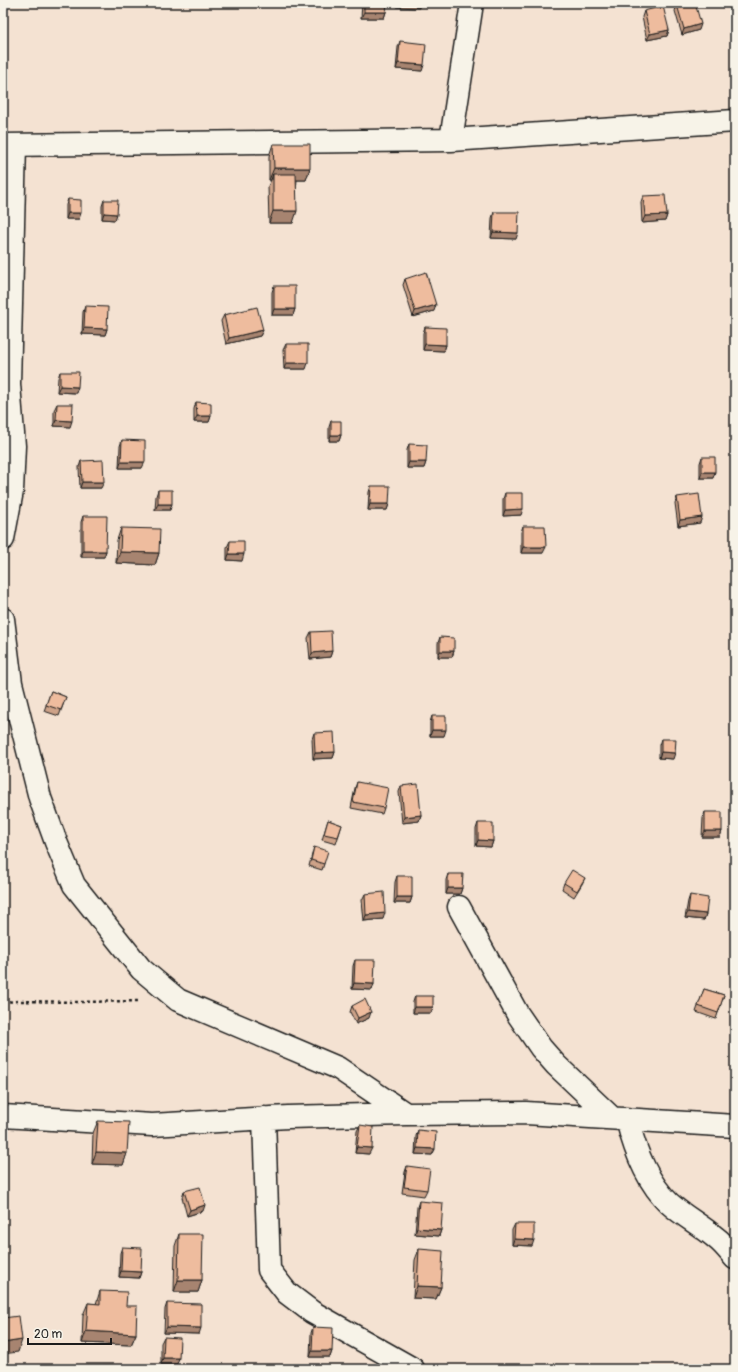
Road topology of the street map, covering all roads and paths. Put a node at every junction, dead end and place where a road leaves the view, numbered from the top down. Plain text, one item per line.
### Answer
1 (472, 3) edge
2 (735, 121) edge
3 (451, 140) junction
4 (9, 145) edge
5 (3, 539) edge
6 (3, 619) edge
7 (459, 907) dead end
8 (178, 1000) junction
9 (3, 1002) edge
10 (406, 1114) junction
11 (3, 1116) edge
12 (264, 1118) junction
13 (619, 1119) junction
14 (735, 1126) edge
15 (735, 1258) edge
16 (414, 1369) edge

1 - 3 street
2 - 3 street
3 - 4 street
4 - 5 street
6 - 8 street
7 - 13 street
8 - 9 path
8 - 10 street
10 - 12 street
10 - 13 street
11 - 12 street
12 - 16 street
13 - 14 street
13 - 15 street

